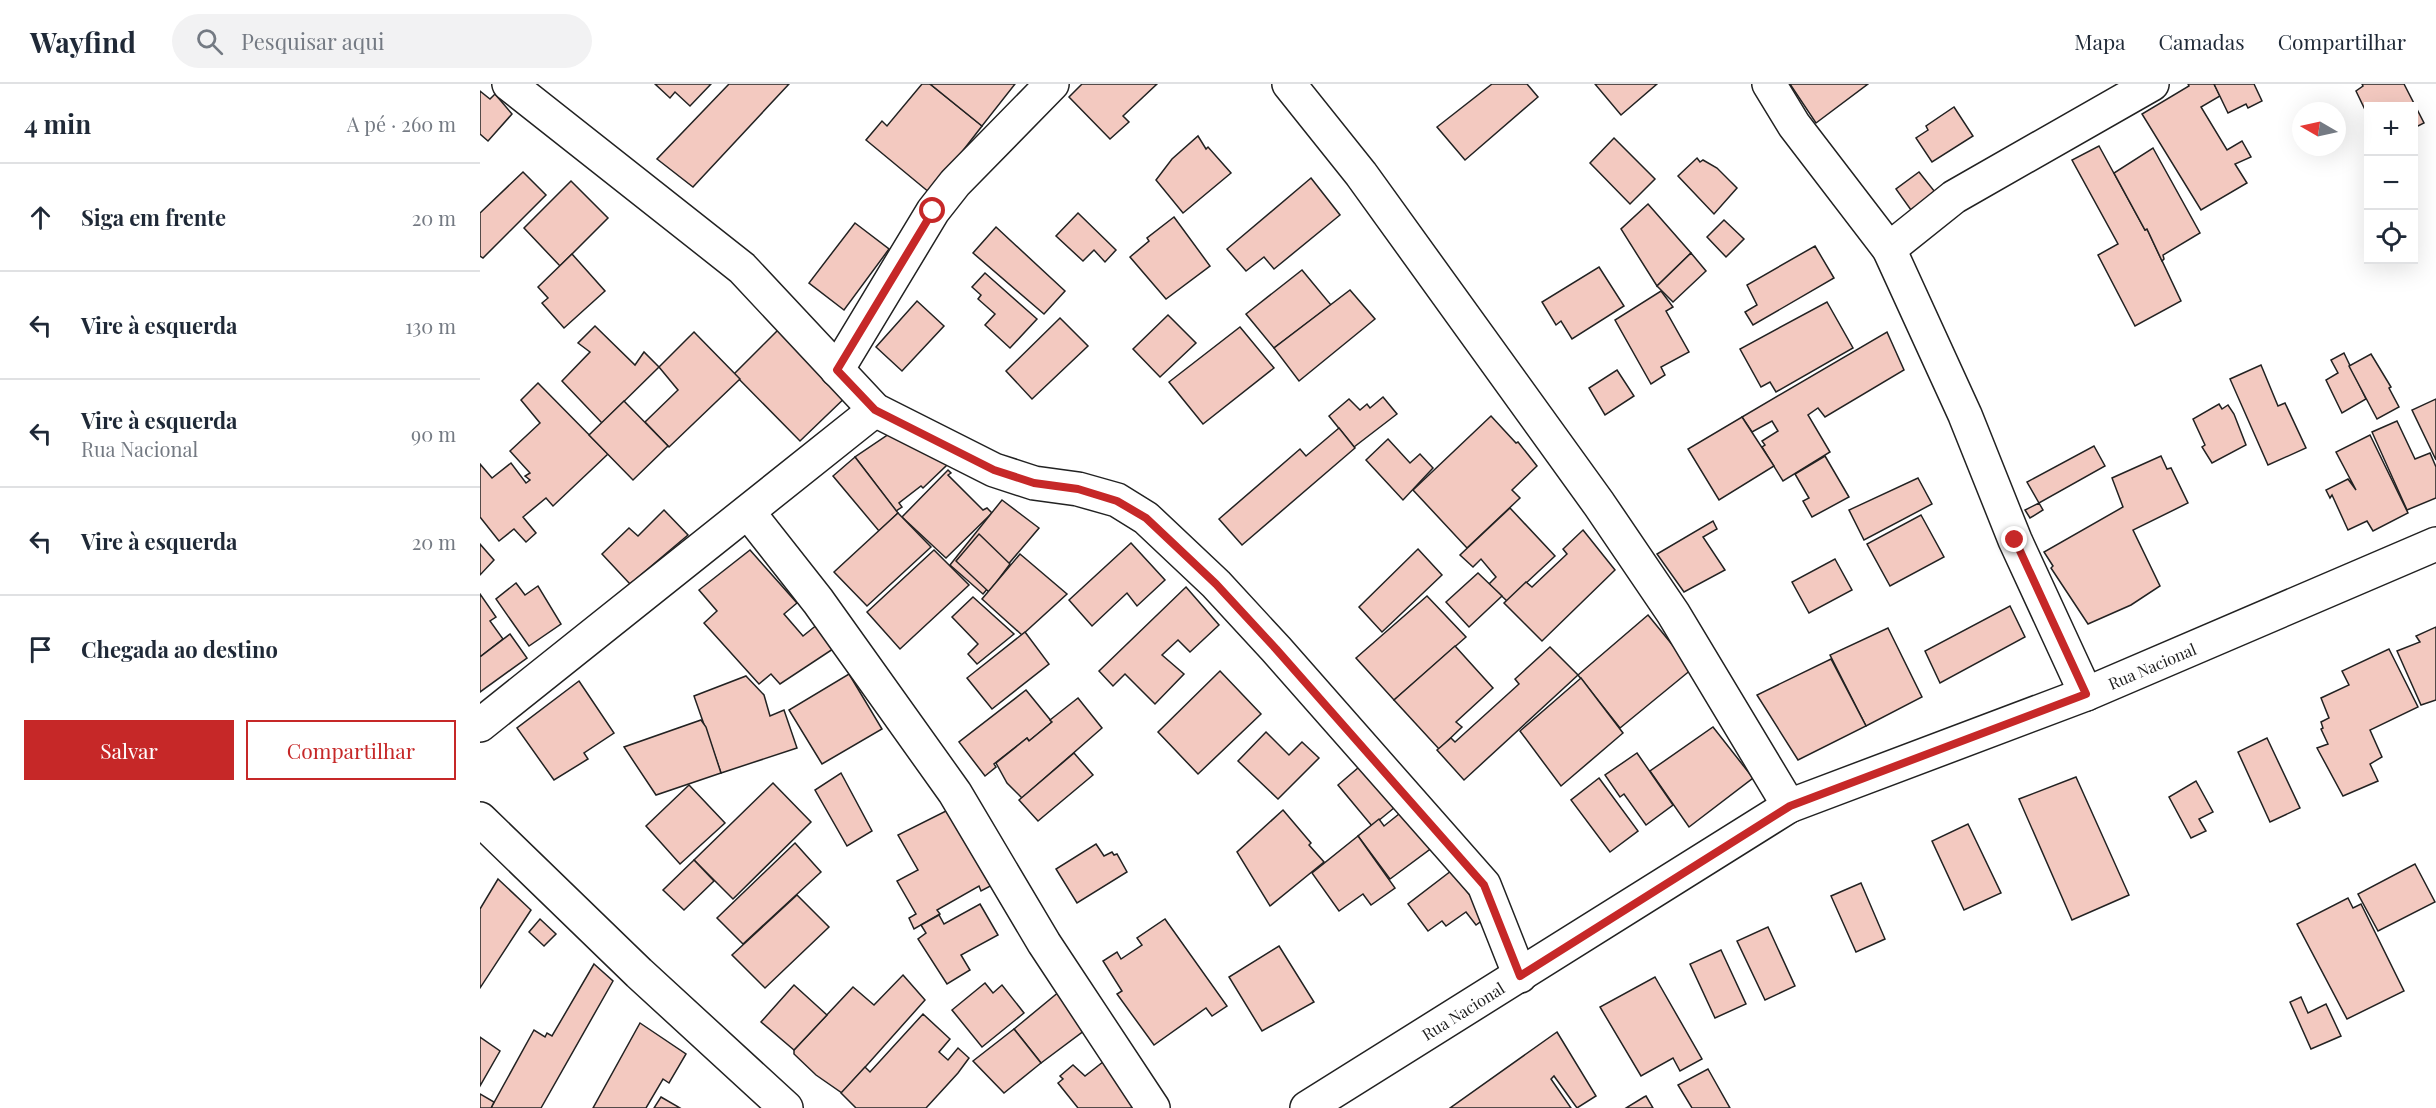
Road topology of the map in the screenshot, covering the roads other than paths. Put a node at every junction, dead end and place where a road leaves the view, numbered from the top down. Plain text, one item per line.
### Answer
1 (509, 84) edge
2 (1052, 84) edge
3 (1289, 84) edge
4 (1768, 84) edge
5 (2152, 84) edge
6 (544, 95) edge
7 (1888, 249) junction
8 (837, 370) junction
9 (875, 410) junction
10 (748, 512) junction
11 (2436, 544) edge
12 (2086, 694) junction
13 (480, 725) edge
14 (1790, 806) junction
15 (480, 819) edge
16 (1520, 976) junction
17 (786, 1108) edge
18 (1153, 1108) edge
19 (1307, 1108) edge

1 - 6 street
2 - 8 street
3 - 14 street
4 - 7 street
5 - 7 street
6 - 8 street
7 - 12 street
8 - 9 street
9 - 10 street
9 - 16 street
10 - 13 street
10 - 18 street
11 - 12 street, Rua Nacional
12 - 14 street, Rua Nacional
14 - 16 street, Rua Nacional
15 - 17 street
16 - 19 street, Rua Nacional

